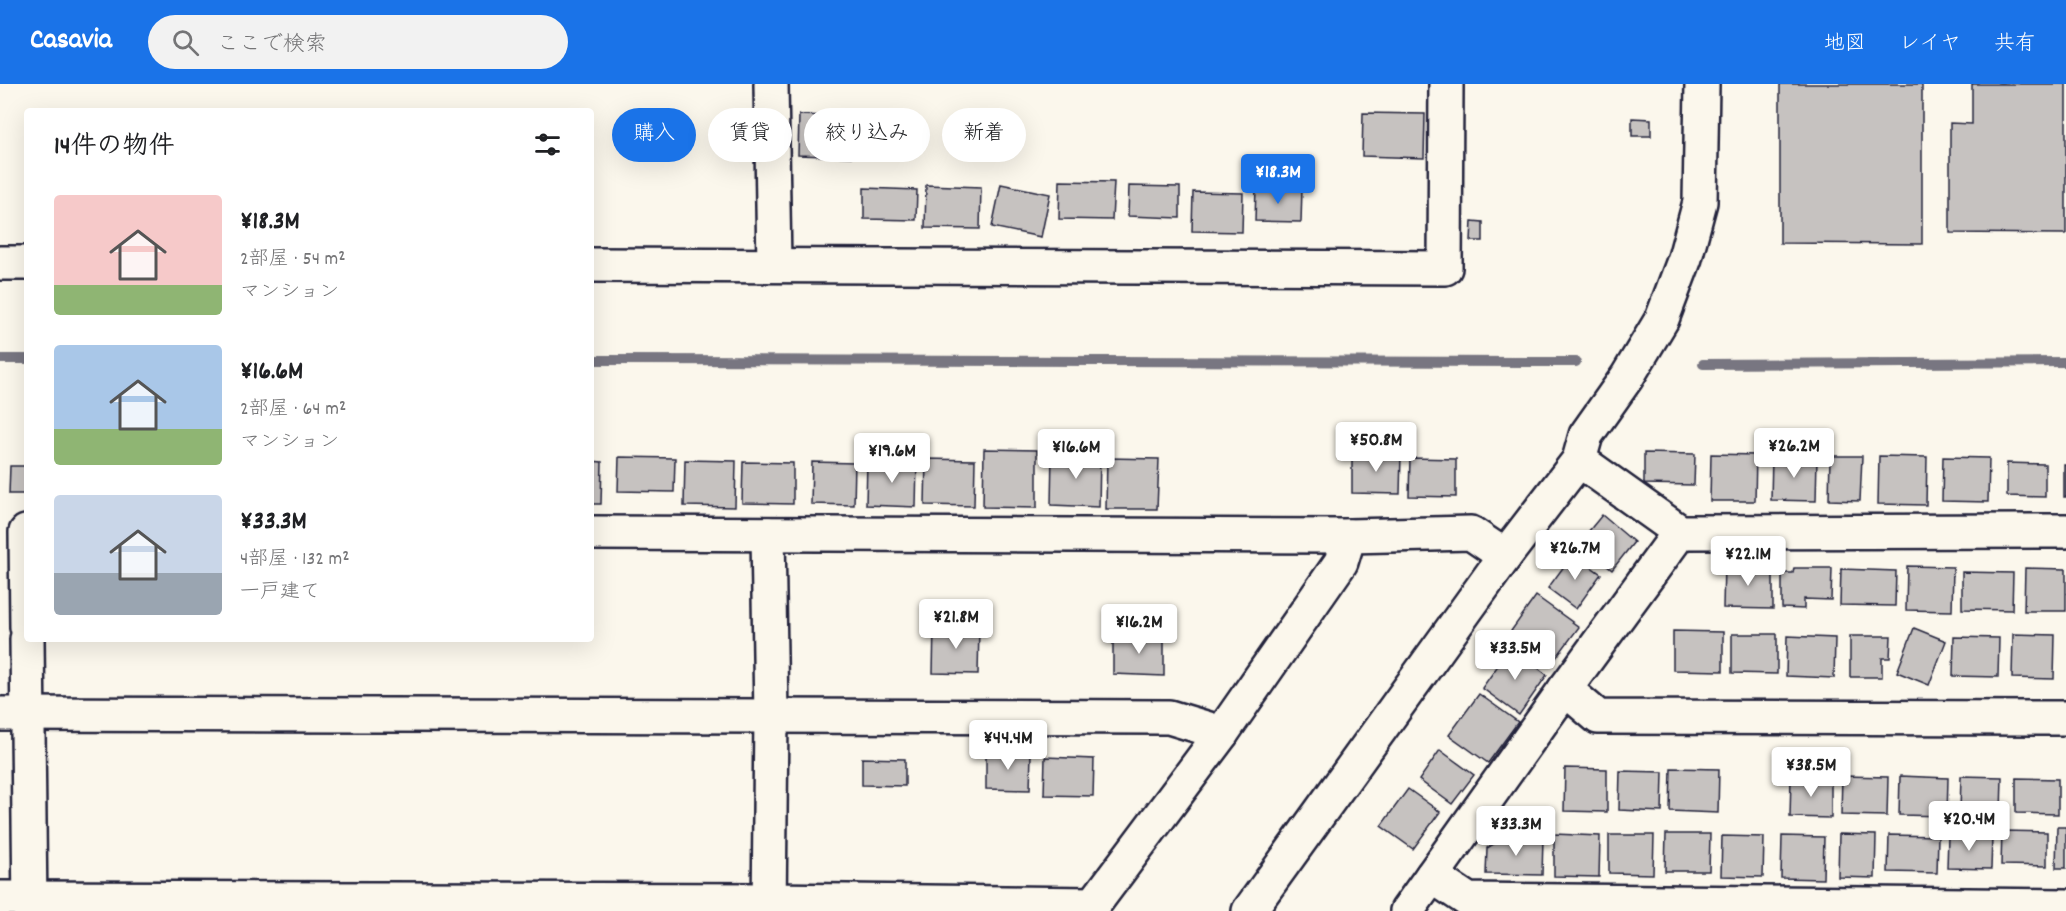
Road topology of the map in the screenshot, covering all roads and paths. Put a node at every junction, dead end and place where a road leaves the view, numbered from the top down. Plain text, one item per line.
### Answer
1 (771, 84) edge
2 (1446, 84) edge
3 (1702, 84) edge
4 (0, 263) edge
5 (24, 263) edge
6 (594, 264) edge
7 (774, 265) junction
8 (1579, 460) junction
9 (2066, 531) edge
10 (18, 532) edge
11 (1680, 532) junction
12 (594, 533) edge
13 (768, 534) junction
14 (1349, 536) junction
15 (1505, 556) junction
16 (24, 595) edge
17 (26, 642) edge
18 (1565, 689) junction
19 (14, 714) edge
20 (771, 716) junction
21 (2066, 718) edge
22 (1222, 733) junction
23 (1432, 876) junction
24 (20, 903) edge
25 (769, 906) edge
26 (2066, 906) edge
27 (1249, 911) edge
28 (1407, 911) edge

1 - 7 street
2 - 7 street
3 - 8 street
4 - 5 street
6 - 7 street
8 - 11 street
8 - 15 street
9 - 11 street
10 - 16 street
11 - 18 street
12 - 13 street
13 - 14 street
13 - 20 street
14 - 15 street
14 - 22 street
15 - 27 street
17 - 19 street
18 - 21 street
18 - 23 street
19 - 20 street
19 - 24 street
20 - 22 street
20 - 25 street
22 - 25 street
23 - 26 street
23 - 28 street
24 - 25 street

